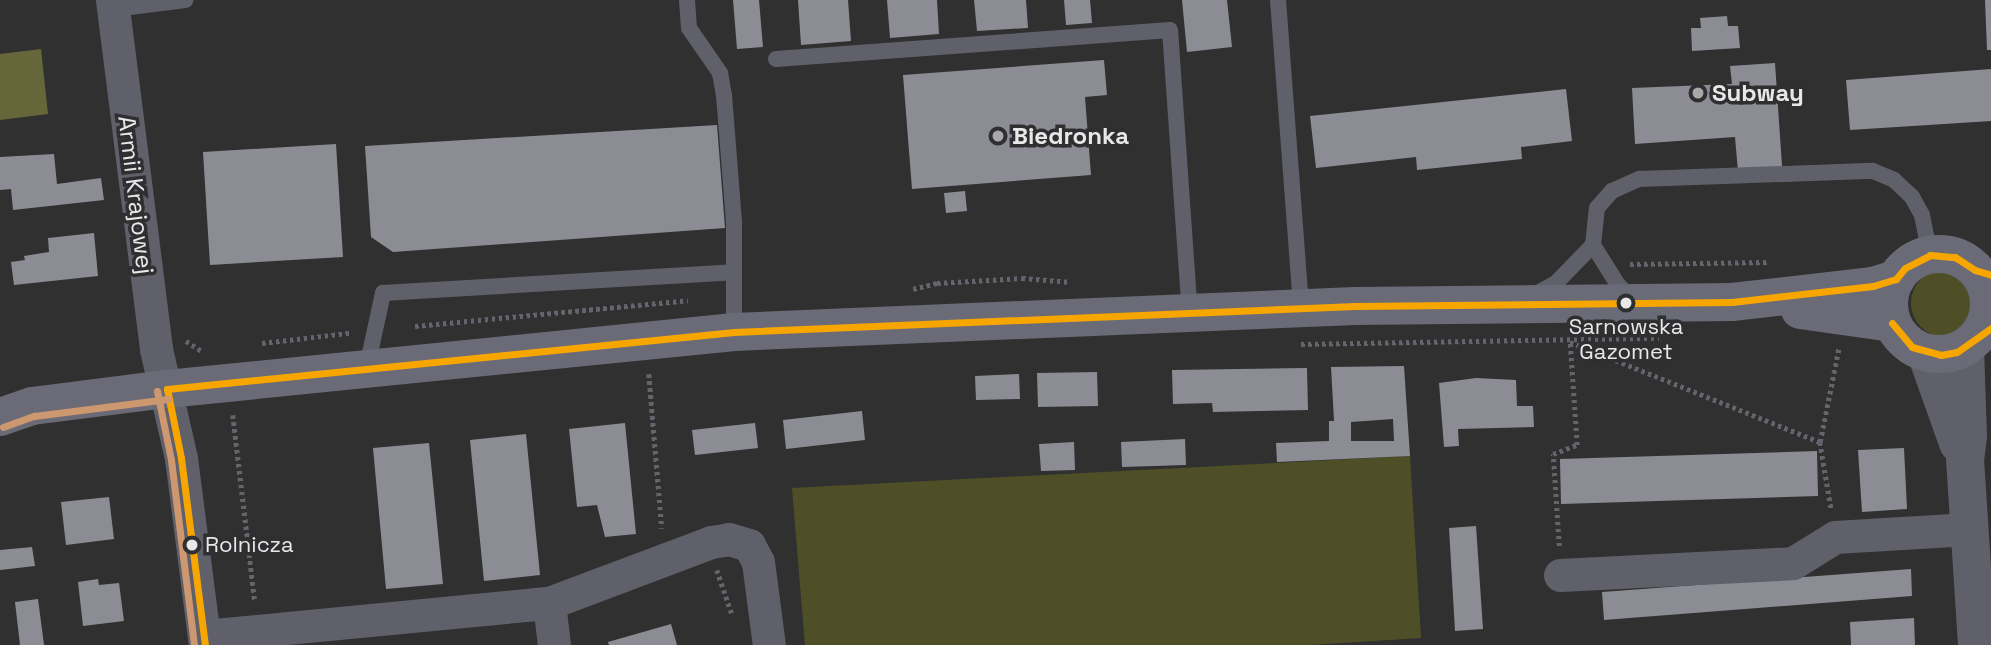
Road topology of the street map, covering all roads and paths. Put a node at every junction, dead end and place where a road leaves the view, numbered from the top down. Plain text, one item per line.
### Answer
1 (185, 0) edge
2 (687, 0) edge
3 (1278, 0) edge
4 (113, 5) edge
5 (776, 59) dead end
6 (1594, 245) junction
7 (1930, 255) junction
8 (733, 272) junction
9 (1983, 272) edge
10 (1896, 279) junction
11 (1634, 302) junction
12 (1732, 302) junction
13 (1520, 303) junction
14 (1301, 309) junction
15 (1190, 314) junction
16 (1892, 323) junction
17 (734, 332) junction
18 (348, 333) dead end
19 (183, 335) dead end
20 (1979, 336) edge
21 (1840, 342) dead end
22 (251, 344) dead end
23 (213, 349) dead end
24 (1926, 353) junction
25 (367, 367) junction
26 (636, 376) dead end
27 (167, 389) junction
28 (247, 413) dead end
29 (0, 417) edge
30 (1820, 442) junction
31 (1965, 459) junction
32 (1969, 529) junction
33 (1835, 537) junction
34 (713, 559) dead end
35 (669, 561) junction
36 (1560, 575) joint
37 (550, 603) junction
38 (734, 620) dead end
39 (258, 631) junction
40 (205, 640) edge
41 (554, 645) edge
42 (769, 645) edge
43 (1977, 645) edge

1 - 4 lane
2 - 8 lane
3 - 14 lane
4 - 27 street, Armii Krajowej
5 - 15 lane
6 - 7 lane
6 - 11 lane
6 - 13 lane
7 - 9 main road
7 - 10 main road
8 - 17 lane
8 - 25 lane
9 - 20 main road
10 - 12 main road
10 - 16 main road
11 - 12 main road
11 - 13 main road
12 - 16 main road
13 - 14 main road
14 - 15 main road
15 - 17 main road
16 - 24 main road
17 - 25 main road
18 - 22 path
19 - 23 path
20 - 24 main road
20 - 31 street
21 - 30 path
24 - 31 street
25 - 27 main road
26 - 35 path
27 - 29 main road
27 - 40 street
28 - 39 path
30 - 33 path
30 - 36 path
31 - 32 street
32 - 33 street
32 - 43 street
33 - 36 street
34 - 38 path
35 - 37 street
35 - 42 street
37 - 39 street
37 - 41 street
39 - 40 street

